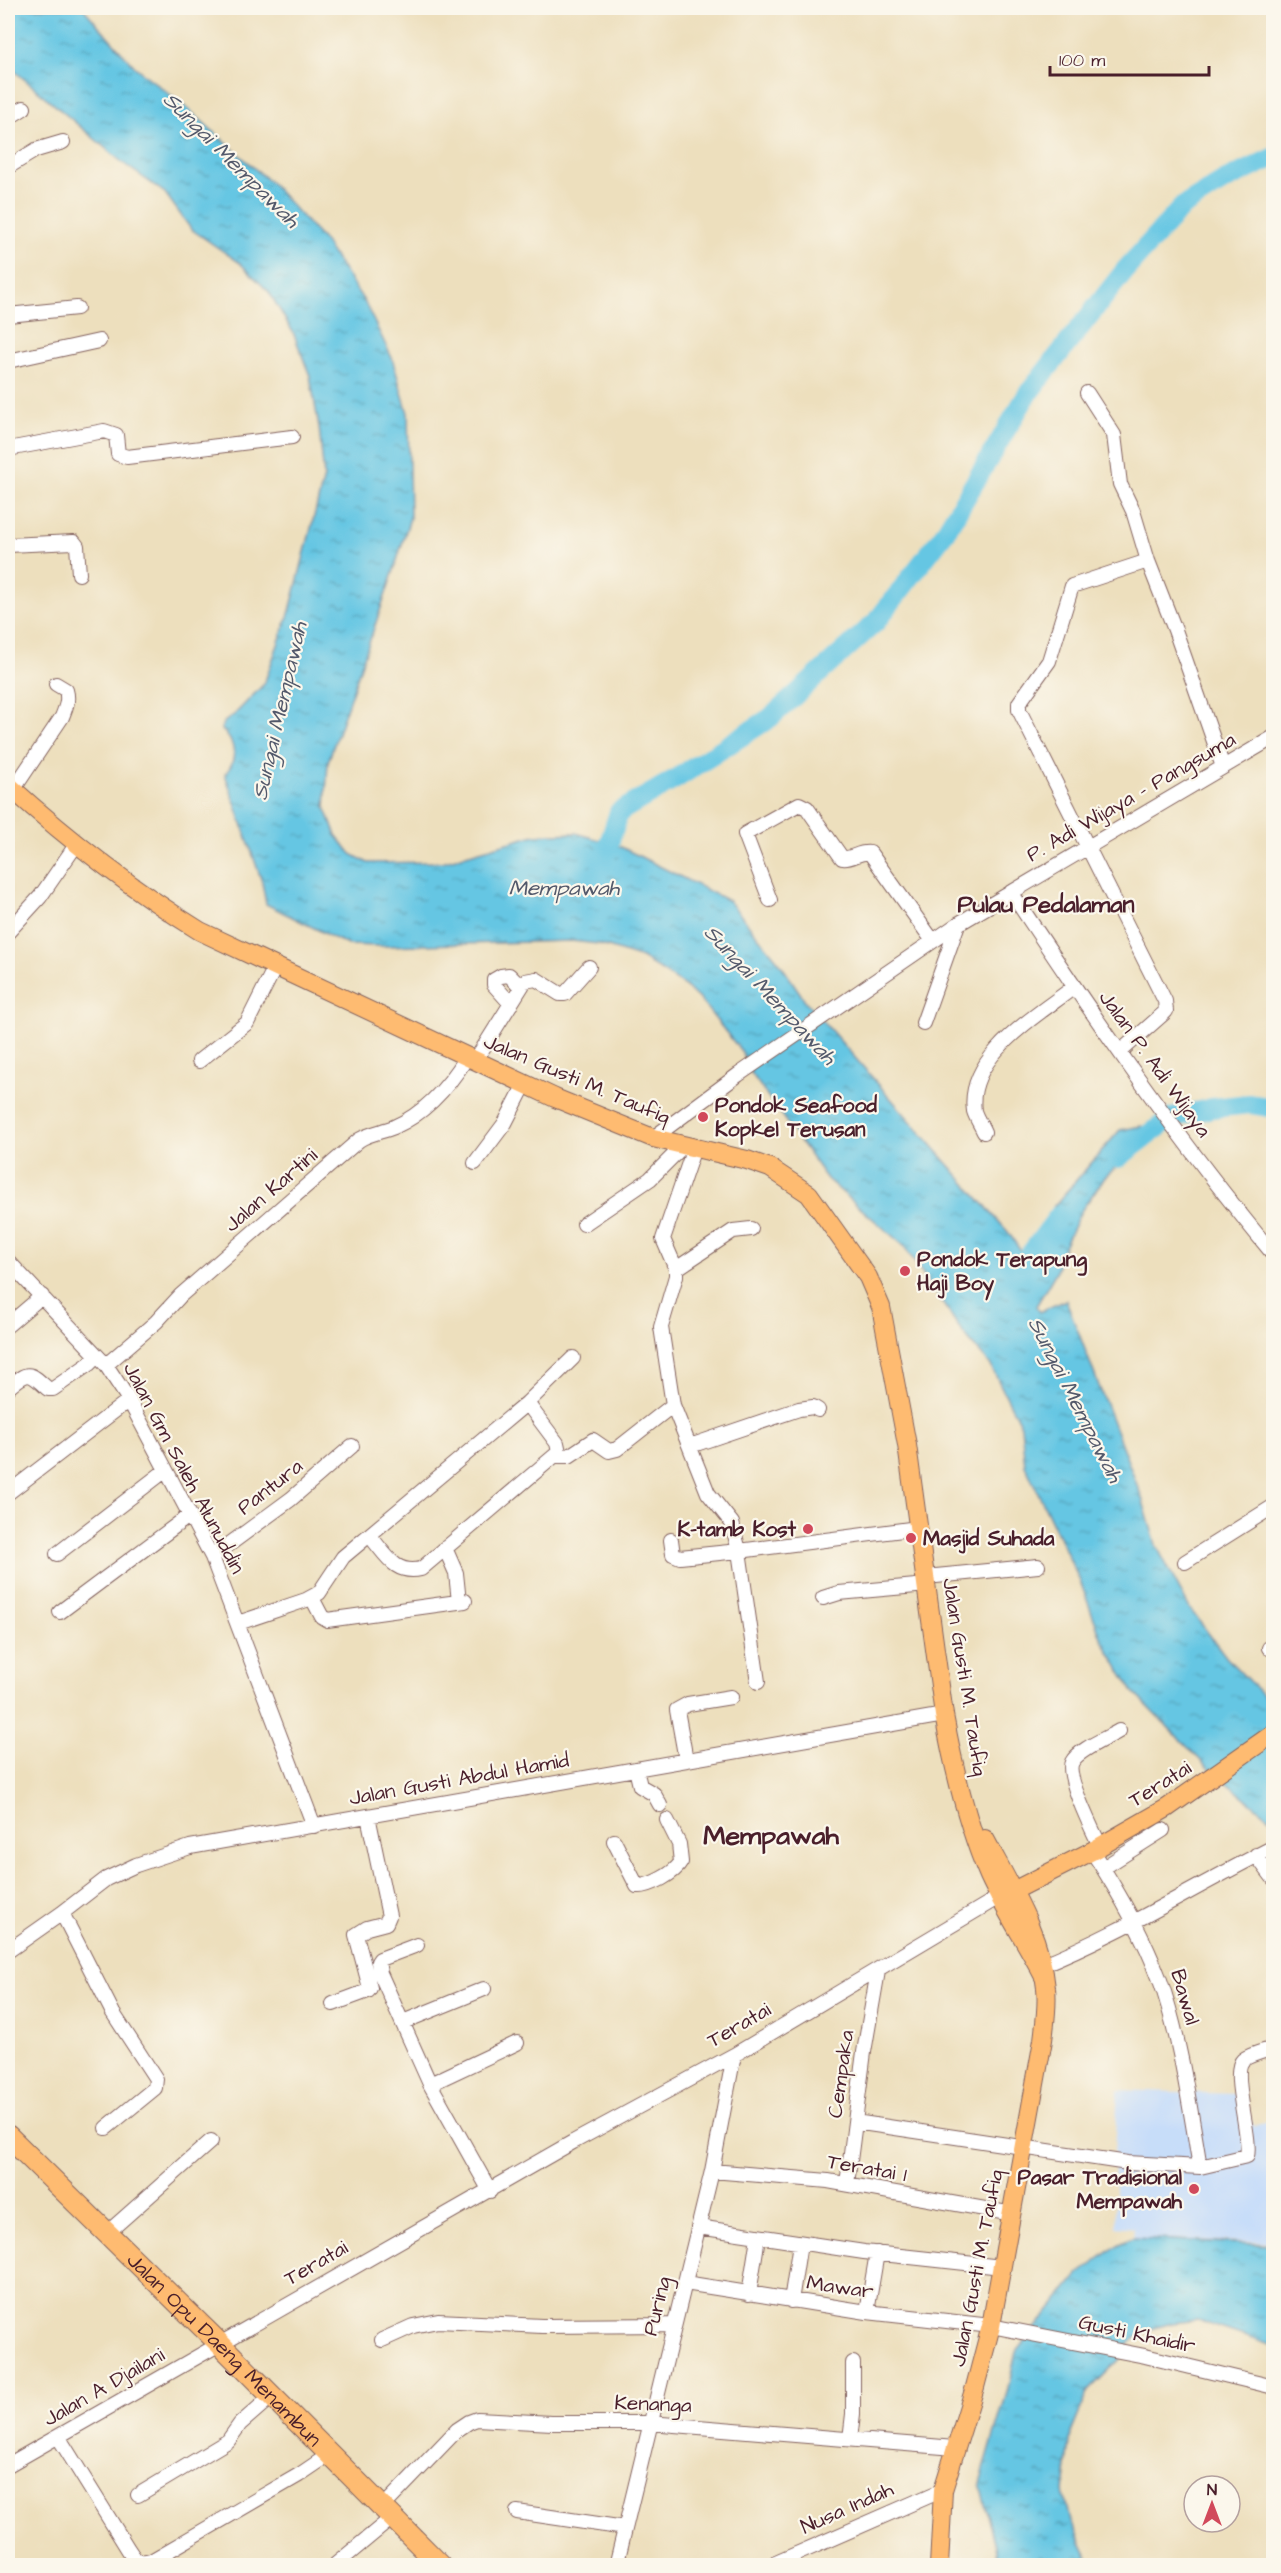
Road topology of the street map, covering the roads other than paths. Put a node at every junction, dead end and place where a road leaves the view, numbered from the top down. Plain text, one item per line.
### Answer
1 (24, 108) dead end
2 (8, 118) edge
3 (63, 142) dead end
4 (8, 167) edge
5 (77, 308) dead end
6 (8, 315) edge
7 (99, 341) dead end
8 (8, 361) edge
9 (1087, 393) dead end
10 (291, 437) dead end
11 (8, 448) edge
12 (8, 545) edge
13 (1148, 561) junction
14 (79, 574) dead end
15 (56, 684) dead end
16 (1274, 737) edge
17 (1223, 767) junction
18 (10, 788) edge
19 (76, 845) junction
20 (1088, 845) junction
21 (1011, 892) junction
22 (770, 900) dead end
23 (958, 924) junction
24 (8, 932) edge
25 (933, 940) junction
26 (275, 967) junction
27 (589, 967) dead end
28 (520, 986) junction
29 (1074, 987) junction
30 (511, 1004) junction
31 (923, 1023) dead end
32 (1120, 1052) junction
33 (471, 1059) junction
34 (200, 1061) dead end
35 (525, 1084) junction
36 (984, 1132) dead end
37 (653, 1138) junction
38 (689, 1147) junction
39 (475, 1163) dead end
40 (584, 1224) dead end
41 (750, 1229) dead end
42 (1274, 1255) edge
43 (8, 1261) edge
44 (676, 1269) junction
45 (42, 1296) junction
46 (8, 1325) edge
47 (573, 1358) dead end
48 (102, 1360) junction
49 (8, 1388) edge
50 (129, 1400) junction
51 (527, 1403) junction
52 (673, 1405) junction
53 (818, 1410) dead end
54 (352, 1446) dead end
55 (690, 1446) junction
56 (555, 1456) junction
57 (166, 1470) junction
58 (8, 1493) edge
59 (1274, 1506) edge
60 (190, 1515) junction
61 (918, 1528) junction
62 (369, 1535) junction
63 (671, 1540) dead end
64 (446, 1548) junction
65 (739, 1551) junction
66 (57, 1554) dead end
67 (212, 1557) junction
68 (1185, 1563) dead end
69 (1038, 1566) dead end
70 (927, 1581) junction
71 (312, 1598) junction
72 (823, 1598) dead end
73 (60, 1612) dead end
74 (238, 1623) junction
75 (758, 1682) dead end
76 (731, 1697) dead end
77 (944, 1715) junction
78 (1119, 1731) dead end
79 (1274, 1733) edge
80 (686, 1760) junction
81 (636, 1769) junction
82 (660, 1805) dead end
83 (368, 1816) junction
84 (667, 1820) dead end
85 (314, 1826) junction
86 (1163, 1830) dead end
87 (614, 1841) dead end
88 (1274, 1846) edge
89 (1096, 1849) junction
90 (1256, 1855) junction
91 (1103, 1868) junction
92 (1274, 1879) edge
93 (1006, 1894) junction
94 (62, 1913) junction
95 (1132, 1922) junction
96 (417, 1945) dead end
97 (8, 1951) edge
98 (1042, 1969) junction
99 (878, 1971) junction
100 (484, 1989) dead end
101 (333, 2004) dead end
102 (403, 2022) junction
103 (517, 2043) dead end
104 (1274, 2048) edge
105 (734, 2055) junction
106 (430, 2084) junction
107 (855, 2122) junction
108 (106, 2128) dead end
109 (8, 2136) edge
110 (211, 2141) dead end
111 (1023, 2147) junction
112 (1200, 2167) junction
113 (712, 2172) junction
114 (847, 2184) junction
115 (490, 2191) junction
116 (1013, 2214) junction
117 (699, 2227) junction
118 (106, 2234) junction
119 (758, 2237) junction
120 (800, 2243) junction
121 (877, 2253) junction
122 (1002, 2267) junction
123 (685, 2283) junction
124 (749, 2294) junction
125 (791, 2301) junction
126 (867, 2312) junction
127 (674, 2325) junction
128 (991, 2326) junction
129 (382, 2340) dead end
130 (220, 2344) junction
131 (853, 2362) dead end
132 (1274, 2387) edge
133 (272, 2396) junction
134 (650, 2423) junction
135 (59, 2438) junction
136 (850, 2439) junction
137 (955, 2448) junction
138 (330, 2454) junction
139 (8, 2466) edge
140 (943, 2490) junction
141 (138, 2495) dead end
142 (388, 2512) junction
143 (517, 2512) dead end
144 (625, 2528) junction
145 (334, 2565) edge
146 (441, 2565) edge
147 (616, 2565) edge
148 (769, 2565) edge
149 (939, 2565) edge

1 - 2 street
3 - 4 street
5 - 6 street
7 - 8 street
9 - 13 street
10 - 11 street
12 - 14 street
13 - 17 street
13 - 20 street
15 - 18 street
16 - 17 street, P. Adi Wijaya - Pangsuma
17 - 20 street, P. Adi Wijaya - Pangsuma
18 - 19 main road, Jalan Gusti M. Taufiq
19 - 24 street
19 - 26 main road, Jalan Gusti M. Taufiq
20 - 21 street, P. Adi Wijaya - Pangsuma
20 - 32 street
21 - 23 street, P. Adi Wijaya - Pangsuma
21 - 29 street, Jalan P. Adi Wijaya
22 - 25 street
23 - 25 street, P. Adi Wijaya - Pangsuma
23 - 31 street
25 - 37 street, P. Adi Wijaya - Pangsuma
26 - 33 main road, Jalan Gusti M. Taufiq
26 - 34 street
27 - 28 street
28 - 30 street, Jalan Kartini
28 - 30 street
29 - 32 street, Jalan P. Adi Wijaya
29 - 36 street
30 - 33 street, Jalan Kartini
32 - 42 street, Jalan P. Adi Wijaya
33 - 35 main road, Jalan Gusti M. Taufiq
33 - 48 street, Jalan Kartini
35 - 37 main road, Jalan Gusti M. Taufiq
35 - 39 street
37 - 38 main road, Jalan Gusti M. Taufiq
38 - 40 street
38 - 44 street
38 - 61 main road, Jalan Gusti M. Taufiq
41 - 44 street
43 - 45 street, Jalan Gm Saleh Alunuddin
44 - 52 street
45 - 46 street
45 - 48 street, Jalan Gm Saleh Alunuddin
47 - 51 street
48 - 49 street, Jalan Kartini
48 - 50 street, Jalan Gm Saleh Alunuddin
50 - 57 street, Jalan Gm Saleh Alunuddin
50 - 58 street
51 - 56 street
51 - 62 street
52 - 55 street
52 - 56 street
53 - 55 street
54 - 67 street, Pantura
55 - 65 street
56 - 64 street
57 - 60 street, Jalan Gm Saleh Alunuddin
57 - 66 street
59 - 68 street
60 - 67 street, Jalan Gm Saleh Alunuddin
60 - 73 street
61 - 65 street
61 - 70 main road, Jalan Gusti M. Taufiq
62 - 64 street
62 - 71 street
63 - 65 street
64 - 71 street
65 - 75 street
67 - 74 street, Jalan Gm Saleh Alunuddin
69 - 70 street
70 - 72 street
70 - 77 main road, Jalan Gusti M. Taufiq
71 - 74 street
74 - 85 street, Jalan Gm Saleh Alunuddin
76 - 80 street
77 - 80 street, Jalan Gusti Abdul Hamid
77 - 93 main road, Jalan Gusti M. Taufiq
78 - 89 street, Bawal
79 - 89 main road, Teratai
80 - 81 street, Jalan Gusti Abdul Hamid
81 - 82 street
81 - 83 street, Jalan Gusti Abdul Hamid
83 - 85 street, Jalan Gusti Abdul Hamid
83 - 101 street
84 - 87 street
85 - 94 street, Jalan Gusti Abdul Hamid
86 - 91 street
88 - 90 street
89 - 91 street, Bawal
89 - 93 main road, Teratai
90 - 92 street
90 - 95 street
91 - 95 street, Bawal
93 - 98 main road, Jalan Gusti M. Taufiq
93 - 99 street, Teratai
94 - 97 street, Jalan Gusti Abdul Hamid
94 - 108 street
95 - 98 street
95 - 112 street, Bawal
96 - 102 street
98 - 111 main road, Jalan Gusti M. Taufiq
99 - 105 street, Teratai
99 - 107 street, Cempaka
100 - 102 street
102 - 106 street
103 - 106 street
104 - 112 street
105 - 113 street, Puring
105 - 115 street, Teratai
106 - 115 street
107 - 111 street
107 - 114 street, Cempaka
109 - 118 highway, Jalan Opu Daeng Menambun
110 - 118 street
111 - 112 street
111 - 116 main road, Jalan Gusti M. Taufiq
113 - 114 street, Teratai 1
113 - 117 street, Puring
114 - 116 street, Teratai 1
115 - 130 street, Teratai
116 - 122 main road, Jalan Gusti M. Taufiq
117 - 119 street
117 - 123 street, Puring
118 - 130 highway, Jalan Opu Daeng Menambun
119 - 120 street
119 - 124 street
120 - 121 street
120 - 125 street
121 - 122 street
121 - 126 street
122 - 128 main road, Jalan Gusti M. Taufiq
123 - 124 street, Mawar
123 - 127 street, Puring
124 - 125 street, Mawar
125 - 126 street, Mawar
126 - 128 street, Mawar
127 - 129 street
127 - 134 street, Puring
128 - 132 street, Gusti Khaidir
128 - 137 main road, Jalan Gusti M. Taufiq
130 - 133 highway, Jalan Opu Daeng Menambun
130 - 135 street, Jalan A Djailani
131 - 136 street
133 - 138 highway, Jalan Opu Daeng Menambun
133 - 141 street
134 - 136 street, Kenanga
134 - 142 street, Kenanga
134 - 144 street, Puring
135 - 138 street
135 - 139 street, Jalan A Djailani
136 - 137 street, Kenanga
137 - 140 main road, Jalan Gusti M. Taufiq
138 - 142 highway, Jalan Opu Daeng Menambun
140 - 148 street, Nusa Indah
140 - 149 main road, Jalan Gusti M. Taufiq
142 - 145 street, Kenanga
142 - 146 highway, Jalan Opu Daeng Menambun
143 - 144 street
144 - 147 street, Puring

